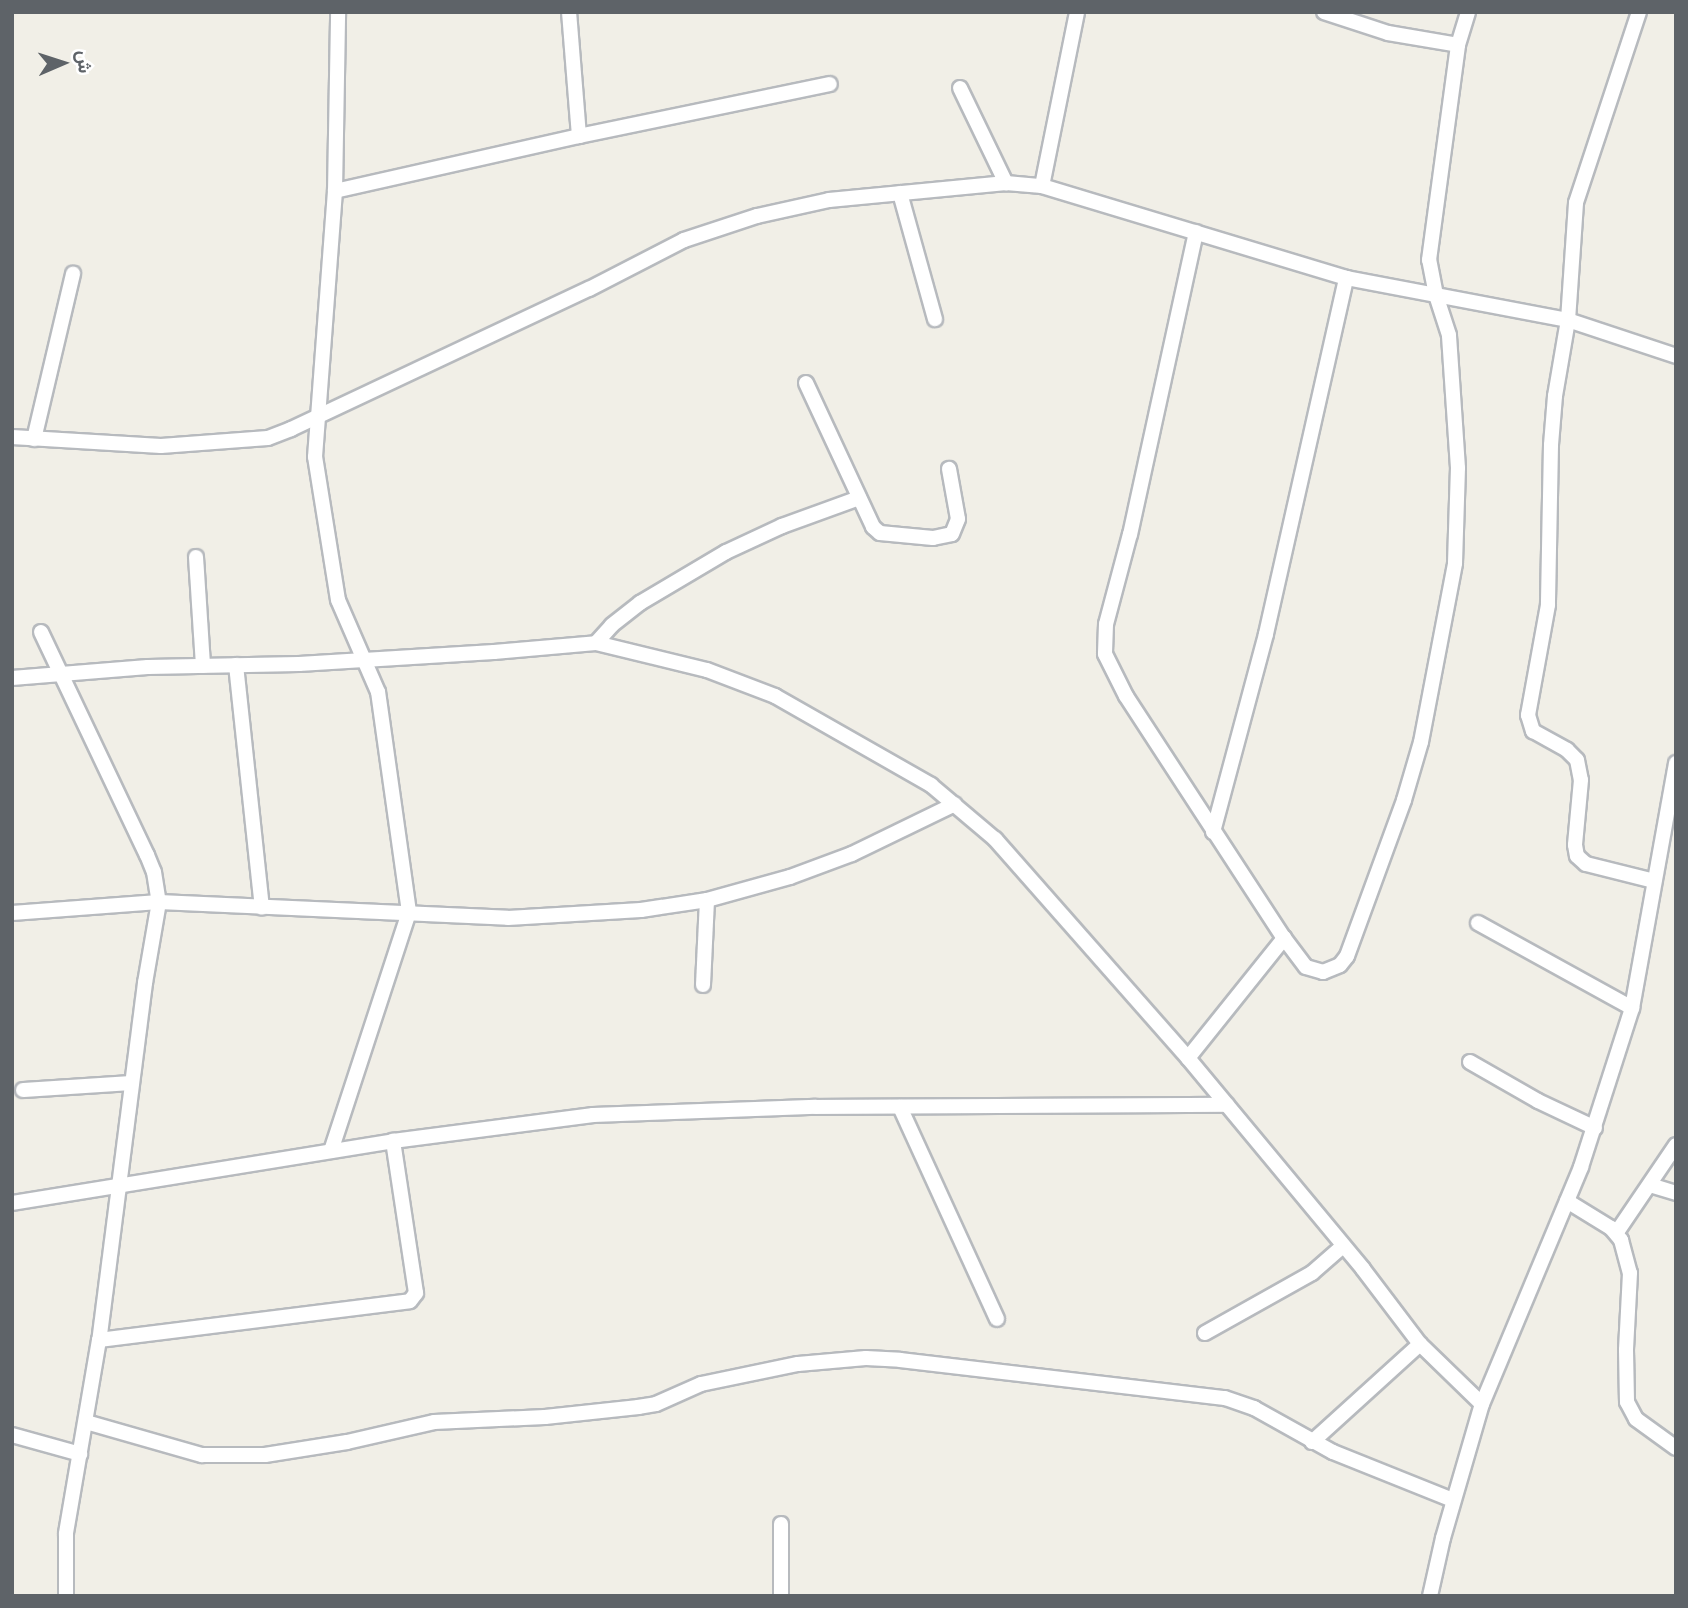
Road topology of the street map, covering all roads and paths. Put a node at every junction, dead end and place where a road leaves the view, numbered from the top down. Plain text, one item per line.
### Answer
1 (338, 12) edge
2 (569, 12) edge
3 (1077, 12) edge
4 (1324, 12) edge
5 (1468, 12) edge
6 (1639, 12) edge
7 (1458, 45) junction
8 (830, 84) dead end
9 (960, 88) dead end
10 (579, 136) junction
11 (1006, 183) junction
12 (1042, 186) junction
13 (335, 191) junction
14 (900, 193) junction
15 (1196, 232) junction
16 (73, 274) dead end
17 (1346, 278) junction
18 (1436, 295) junction
19 (936, 319) dead end
20 (1569, 320) junction
21 (1676, 356) edge
22 (806, 383) dead end
23 (316, 416) junction
24 (12, 437) edge
25 (34, 439) junction
26 (949, 469) dead end
27 (859, 498) junction
28 (196, 557) dead end
29 (41, 632) dead end
30 (596, 643) junction
31 (366, 659) junction
32 (236, 665) junction
33 (203, 666) junction
34 (60, 674) junction
35 (12, 678) edge
36 (1676, 763) edge
37 (955, 804) junction
38 (1213, 832) junction
39 (1654, 881) junction
40 (707, 900) junction
41 (159, 902) junction
42 (262, 908) junction
43 (409, 912) junction
44 (12, 914) edge
45 (1478, 923) dead end
46 (1283, 938) junction
47 (703, 985) dead end
48 (1632, 1008) junction
49 (1188, 1058) junction
50 (1469, 1062) dead end
51 (132, 1083) junction
52 (23, 1090) dead end
53 (1227, 1105) junction
54 (900, 1107) junction
55 (1595, 1128) junction
56 (393, 1141) junction
57 (1676, 1145) edge
58 (331, 1151) junction
59 (121, 1184) junction
60 (1650, 1185) junction
61 (1676, 1192) edge
62 (1567, 1202) junction
63 (12, 1203) edge
64 (1617, 1232) junction
65 (1343, 1246) junction
66 (997, 1319) dead end
67 (1205, 1333) dead end
68 (99, 1340) junction
69 (1420, 1343) junction
70 (1482, 1405) junction
71 (86, 1422) junction
72 (12, 1435) edge
73 (1312, 1442) junction
74 (1676, 1448) edge
75 (80, 1454) junction
76 (1453, 1500) junction
77 (781, 1524) dead end
78 (66, 1596) edge
79 (780, 1596) edge
80 (1430, 1596) edge

1 - 13 street
2 - 10 street
3 - 12 street
4 - 7 street
5 - 7 street
6 - 20 street
7 - 18 street
8 - 10 street
9 - 11 street
10 - 13 street
11 - 12 street
11 - 14 street
12 - 15 street
13 - 23 street
14 - 19 street
14 - 23 street
15 - 17 street
15 - 38 street
16 - 25 street
17 - 18 street
17 - 38 street
18 - 20 street
18 - 46 street
20 - 21 street
20 - 39 street
22 - 27 street
23 - 25 street
23 - 31 street
24 - 25 street
26 - 27 street
27 - 30 street
28 - 33 street
29 - 34 street
30 - 31 street
30 - 37 street
31 - 32 street
31 - 43 street
32 - 33 street
32 - 42 street
33 - 34 street
34 - 35 street
34 - 41 street
36 - 39 street
37 - 40 street
37 - 49 street
38 - 46 street
39 - 48 street
40 - 43 street
40 - 47 street
41 - 42 street
41 - 44 street
41 - 51 street
42 - 43 street
43 - 58 street
45 - 48 street
46 - 49 street
48 - 55 street
49 - 53 street
50 - 55 street
51 - 52 street
51 - 59 street
53 - 54 street
53 - 65 street
54 - 56 street
54 - 66 street
55 - 62 street
56 - 58 street
56 - 68 street
57 - 60 street
58 - 59 street
59 - 63 street
59 - 68 street
60 - 61 street
60 - 64 street
62 - 64 street
62 - 70 street
64 - 74 street
65 - 67 street
65 - 69 street
68 - 71 street
69 - 70 street
69 - 73 street
70 - 76 street
71 - 73 street
71 - 75 street
72 - 75 street
73 - 76 street
75 - 78 street
76 - 80 street
77 - 79 street

